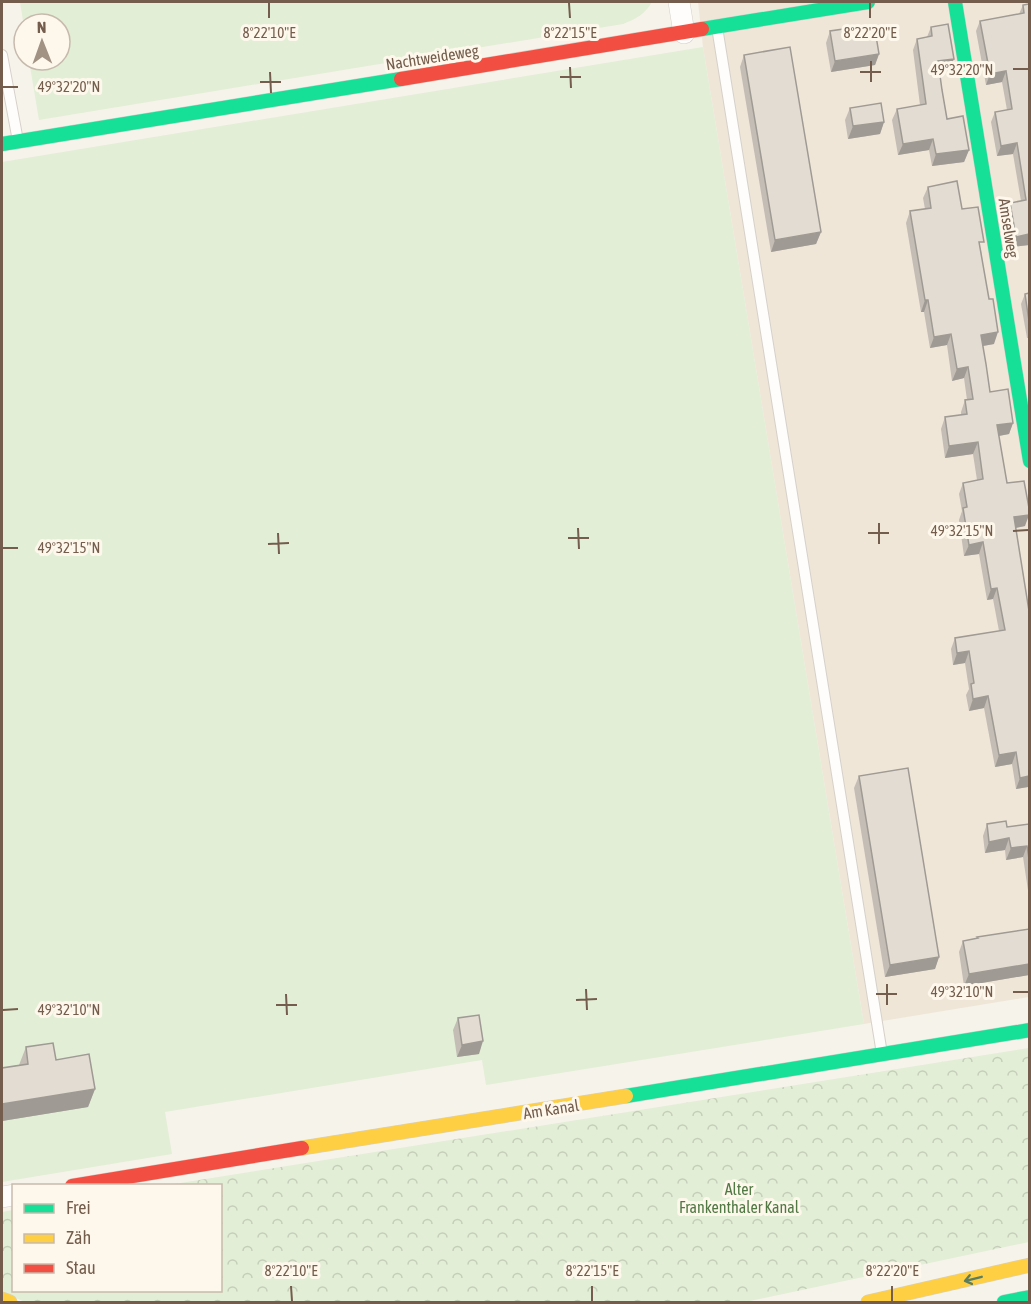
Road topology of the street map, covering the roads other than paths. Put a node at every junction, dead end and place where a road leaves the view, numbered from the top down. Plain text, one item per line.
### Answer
1 (678, 2) edge
2 (868, 2) edge
3 (955, 2) edge
4 (717, 27) junction
5 (684, 33) junction
6 (2, 55) edge
7 (18, 141) junction
8 (2, 144) edge
9 (1029, 461) edge
10 (1029, 1030) edge
11 (883, 1058) junction
12 (78, 1184) edge
13 (1029, 1265) edge
14 (1029, 1297) edge
15 (2, 1299) edge
16 (9, 1302) edge
17 (868, 1302) edge
18 (1004, 1302) edge

1 - 5 street
2 - 4 main road, Nachtweideweg
3 - 9 main road, Amselweg
4 - 5 main road, Nachtweideweg
4 - 11 lane
5 - 7 main road, Nachtweideweg
6 - 7 lane
7 - 8 main road, Nachtweideweg
10 - 11 main road, Am Kanal
11 - 12 main road, Am Kanal
13 -> 17 main road
14 - 18 main road
15 - 16 main road

